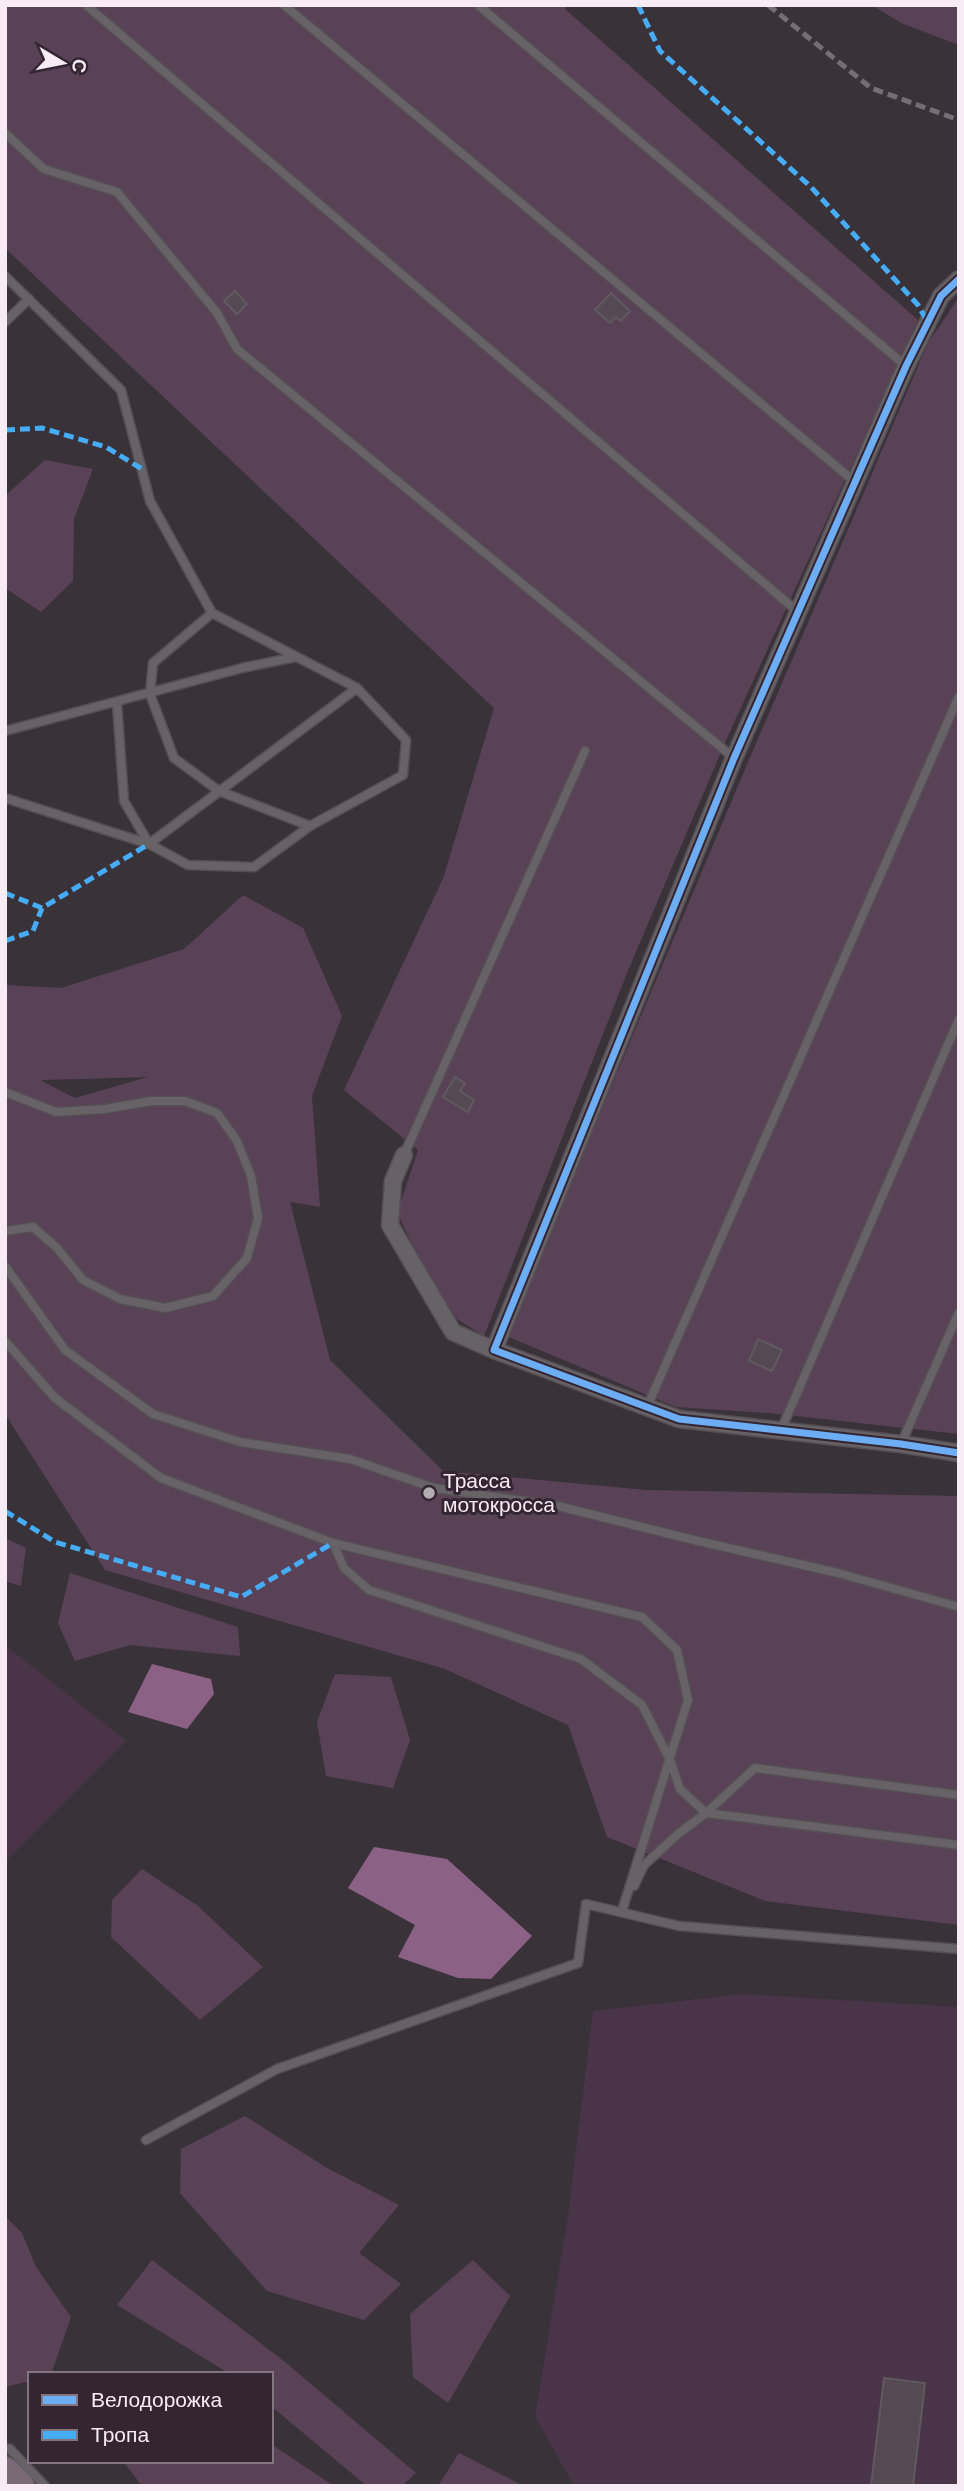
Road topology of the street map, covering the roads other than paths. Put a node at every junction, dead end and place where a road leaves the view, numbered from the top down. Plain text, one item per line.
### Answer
1 (86, 5) edge
2 (284, 5) edge
3 (478, 5) edge
4 (5, 133) edge
5 (5, 276) edge
6 (959, 279) edge
7 (29, 299) junction
8 (5, 322) edge
9 (906, 366) junction
10 (855, 482) junction
11 (798, 612) junction
12 (212, 613) junction
13 (295, 656) junction
14 (357, 688) junction
15 (150, 694) junction
16 (959, 696) edge
17 (117, 703) junction
18 (5, 732) edge
19 (585, 751) dead end
20 (734, 758) junction
21 (219, 791) junction
22 (5, 798) edge
23 (310, 827) junction
24 (149, 844) junction
25 (959, 1019) edge
26 (5, 1091) edge
27 (404, 1155) joint
28 (5, 1231) edge
29 (5, 1266) edge
30 (959, 1312) edge
31 (5, 1341) edge
32 (494, 1350) junction
33 (647, 1407) junction
34 (781, 1430) junction
35 (901, 1444) junction
36 (959, 1453) edge
37 (333, 1543) junction
38 (959, 1606) edge
39 (670, 1760) junction
40 (959, 1795) edge
41 (706, 1813) junction
42 (959, 1845) edge
43 (622, 1911) junction
44 (959, 1949) edge
45 (146, 2140) dead end
46 (5, 2448) edge
47 (5, 2471) edge
48 (20, 2486) edge
49 (45, 2486) edge

1 - 11 lane
2 - 10 lane
3 - 9 lane
4 - 20 lane
5 - 7 lane
6 - 9 street
7 - 8 lane
7 - 12 lane
9 - 10 street
10 - 11 street
11 - 20 street
12 - 13 lane
12 - 15 lane
13 - 14 lane
13 - 15 lane
14 - 21 lane
14 - 23 lane
15 - 17 lane
15 - 21 lane
16 - 33 lane
17 - 18 lane
17 - 24 lane
19 - 27 lane
20 - 32 street
21 - 23 lane
21 - 24 lane
22 - 24 lane
23 - 24 lane
25 - 34 lane
26 - 28 lane
27 - 32 street
29 - 38 lane
30 - 35 lane
31 - 37 lane
32 - 33 street
33 - 34 street
34 - 35 street
35 - 36 street
37 - 39 lane
37 - 39 lane
39 - 41 lane
39 - 43 lane
40 - 41 lane
41 - 42 lane
41 - 43 lane
43 - 44 lane
43 - 45 lane
46 - 49 lane
47 - 48 highway

